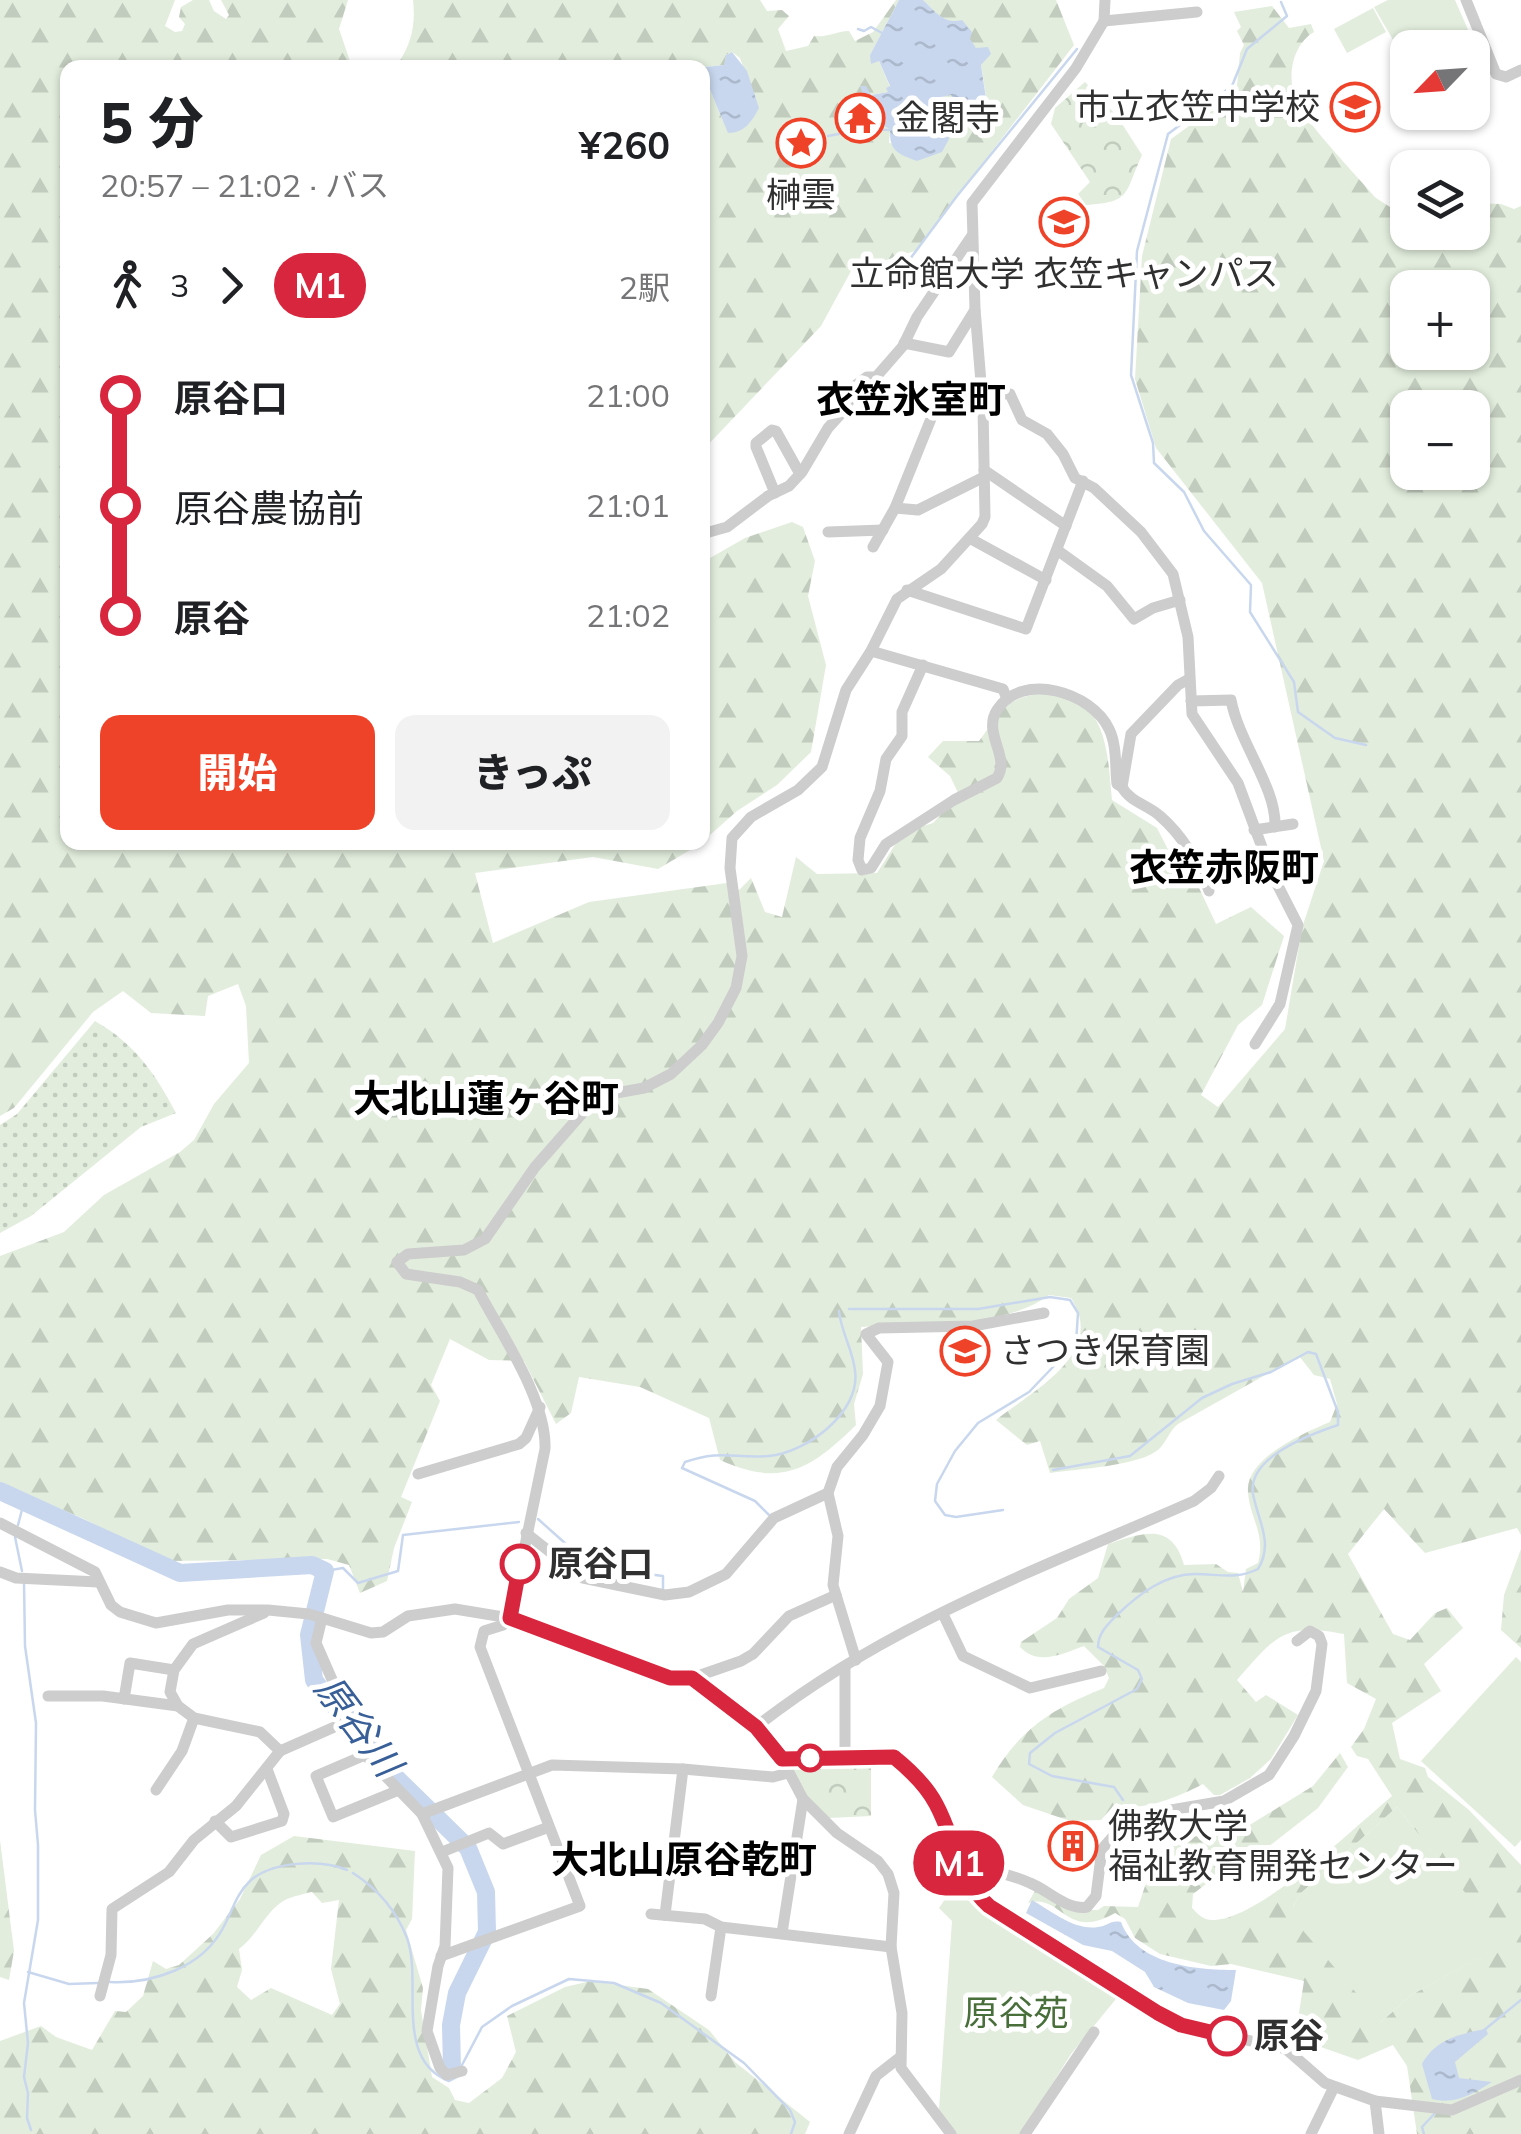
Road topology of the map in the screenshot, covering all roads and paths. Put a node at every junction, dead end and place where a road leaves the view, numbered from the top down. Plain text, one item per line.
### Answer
1 (1105, 0) edge
2 (1466, 0) edge
3 (1197, 12) dead end
4 (1104, 21) junction
5 (1521, 70) edge
6 (973, 234) junction
7 (975, 309) junction
8 (904, 343) junction
9 (982, 388) junction
10 (984, 407) junction
11 (800, 474) junction
12 (984, 474) junction
13 (1083, 481) junction
14 (775, 493) junction
15 (895, 508) junction
16 (1066, 526) junction
17 (883, 530) junction
18 (710, 532) edge
19 (828, 532) dead end
20 (971, 540) junction
21 (873, 547) dead end
22 (1057, 550) junction
23 (1046, 580) junction
24 (907, 590) junction
25 (1180, 600) junction
26 (872, 651) junction
27 (923, 666) junction
28 (1189, 679) junction
29 (1007, 699) junction
30 (1190, 701) junction
31 (1122, 787) junction
32 (1293, 824) dead end
33 (1274, 827) junction
34 (1254, 830) junction
35 (1209, 891) dead end
36 (1255, 1044) dead end
37 (1044, 1313) dead end
38 (540, 1408) junction
39 (418, 1474) dead end
40 (1220, 1476) dead end
41 (828, 1493) junction
42 (0, 1524) edge
43 (526, 1533) junction
44 (0, 1572) edge
45 (98, 1582) junction
46 (836, 1595) junction
47 (268, 1610) junction
48 (942, 1614) junction
49 (318, 1617) junction
50 (510, 1618) junction
51 (1297, 1641) dead end
52 (850, 1664) junction
53 (174, 1670) junction
54 (1101, 1671) dead end
55 (692, 1678) junction
56 (48, 1696) dead end
57 (124, 1698) junction
58 (178, 1706) junction
59 (194, 1718) junction
60 (348, 1721) junction
61 (756, 1727) junction
62 (280, 1751) junction
63 (365, 1755) junction
64 (845, 1757) junction
65 (782, 1759) junction
66 (309, 1761) dead end
67 (267, 1770) junction
68 (683, 1770) junction
69 (528, 1772) junction
70 (788, 1773) junction
71 (316, 1776) junction
72 (156, 1790) dead end
73 (399, 1790) junction
74 (802, 1799) junction
75 (422, 1814) junction
76 (215, 1821) junction
77 (549, 1827) junction
78 (442, 1852) junction
79 (960, 1867) junction
80 (651, 1914) dead end
81 (666, 1916) junction
82 (721, 1927) junction
83 (782, 1933) junction
84 (891, 1947) junction
85 (441, 1956) junction
86 (100, 1996) dead end
87 (712, 1996) dead end
88 (1094, 2032) dead end
89 (899, 2058) junction
90 (462, 2071) dead end
91 (1521, 2080) edge
92 (1334, 2086) junction
93 (1376, 2101) junction
94 (849, 2134) edge
95 (950, 2134) edge
96 (1025, 2134) edge
97 (1311, 2134) edge
98 (1379, 2134) edge

1 - 4 street
2 - 5 street
3 - 4 street
4 - 6 street
6 - 7 street
6 - 8 street
7 - 8 street
7 - 9 street
8 - 11 street
9 - 10 street
9 - 15 street
10 - 12 street
10 - 13 street
11 - 14 street
11 - 14 street
12 - 15 street
12 - 16 street
12 - 20 street
13 - 16 street
13 - 25 street
14 - 18 street
15 - 17 street
16 - 22 street
17 - 19 street
17 - 21 street
20 - 23 street
20 - 24 street
22 - 23 street
22 - 25 street
23 - 24 street
24 - 26 street
25 - 28 street
26 - 27 street
26 - 38 street
27 - 29 street
27 - 29 street
28 - 30 street
28 - 31 street
29 - 31 street
30 - 33 street
30 - 34 street
31 - 35 street
32 - 33 street
33 - 34 street
34 - 36 street
37 - 41 street
38 - 39 street
38 - 43 street
40 - 48 street
41 - 43 street
41 - 46 street
42 - 45 street
43 - 50 street
44 - 45 street
45 - 47 street
46 - 52 street
46 - 55 street
47 - 49 street
47 - 53 street
48 - 52 street
48 - 54 street
49 - 50 street
49 - 60 street
50 - 55 street
50 - 69 street
51 - 79 street
52 - 61 street
52 - 64 street
53 - 57 street
53 - 58 street
55 - 61 street
56 - 57 street
57 - 58 street
58 - 59 street
59 - 62 street
59 - 72 street
60 - 62 street
60 - 63 street
61 - 65 street
62 - 67 street
63 - 71 street
63 - 73 street
64 - 65 street
64 - 79 street
65 - 70 street
66 - 71 street
67 - 76 street
67 - 76 street
68 - 69 street
68 - 70 street
68 - 81 street
69 - 75 street
69 - 77 street
70 - 74 street
71 - 73 street
73 - 75 street
74 - 83 street
74 - 84 street
75 - 78 street
76 - 86 street
77 - 78 street
77 - 85 street
78 - 85 street
79 - 92 street
80 - 81 street
81 - 82 street
82 - 83 street
82 - 87 street
83 - 84 street
84 - 89 street
85 - 90 street
88 - 96 street
89 - 94 street
89 - 95 street
91 - 93 street
92 - 93 street
92 - 97 street
93 - 98 street

